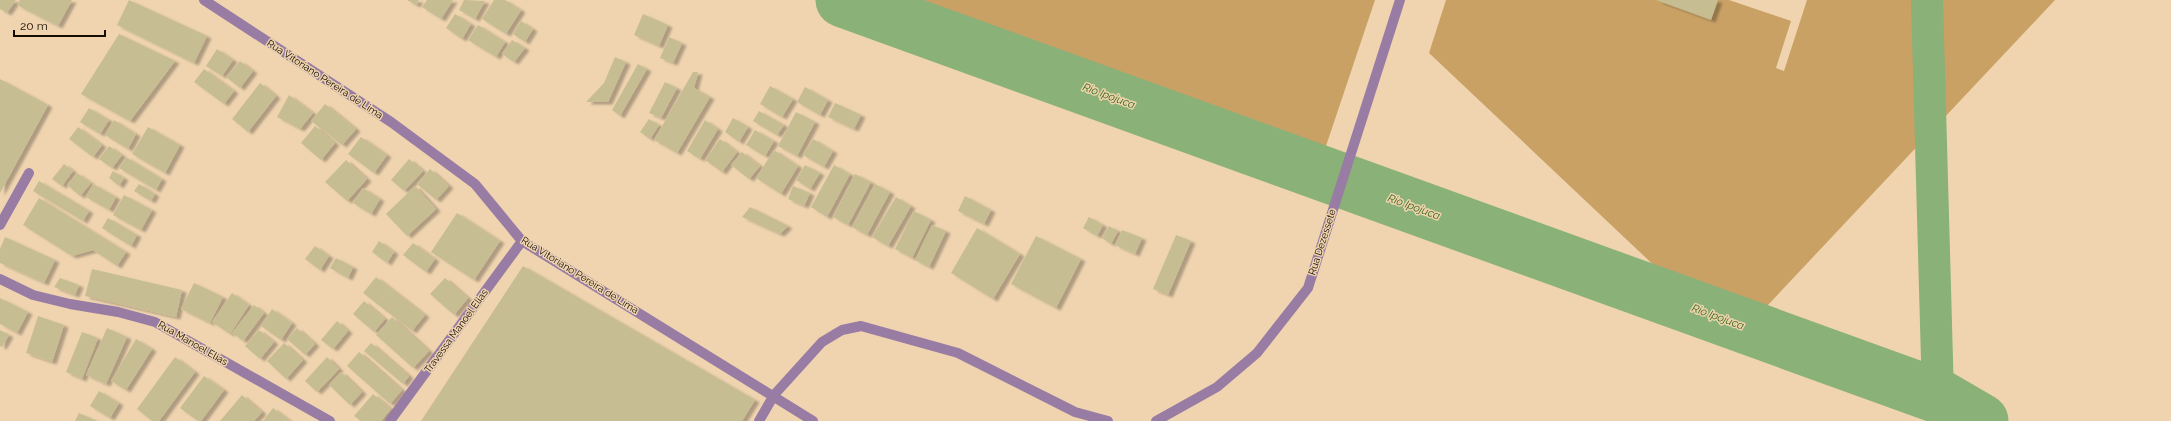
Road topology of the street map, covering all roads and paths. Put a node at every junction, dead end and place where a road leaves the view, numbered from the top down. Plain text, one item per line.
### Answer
1 (204, 0) edge
2 (1400, 0) edge
3 (29, 173) dead end
4 (0, 225) edge
5 (522, 241) junction
6 (0, 279) edge
7 (774, 395) junction
8 (1075, 416) edge
9 (330, 421) edge
10 (390, 421) edge
11 (759, 421) edge
12 (813, 421) edge
13 (1108, 421) edge
14 (1156, 421) edge

1 - 5 street, Rua Vitoriano Pereira de Lima
2 - 14 street, Rua Dezessete
3 - 4 street
5 - 7 street, Rua Vitoriano Pereira de Lima
5 - 10 street, Travessa Manoel Elias
6 - 9 street, Rua Manoel Elias
7 - 8 street
7 - 11 street
7 - 12 street, Rua Vitoriano Pereira de Lima
8 - 13 street

